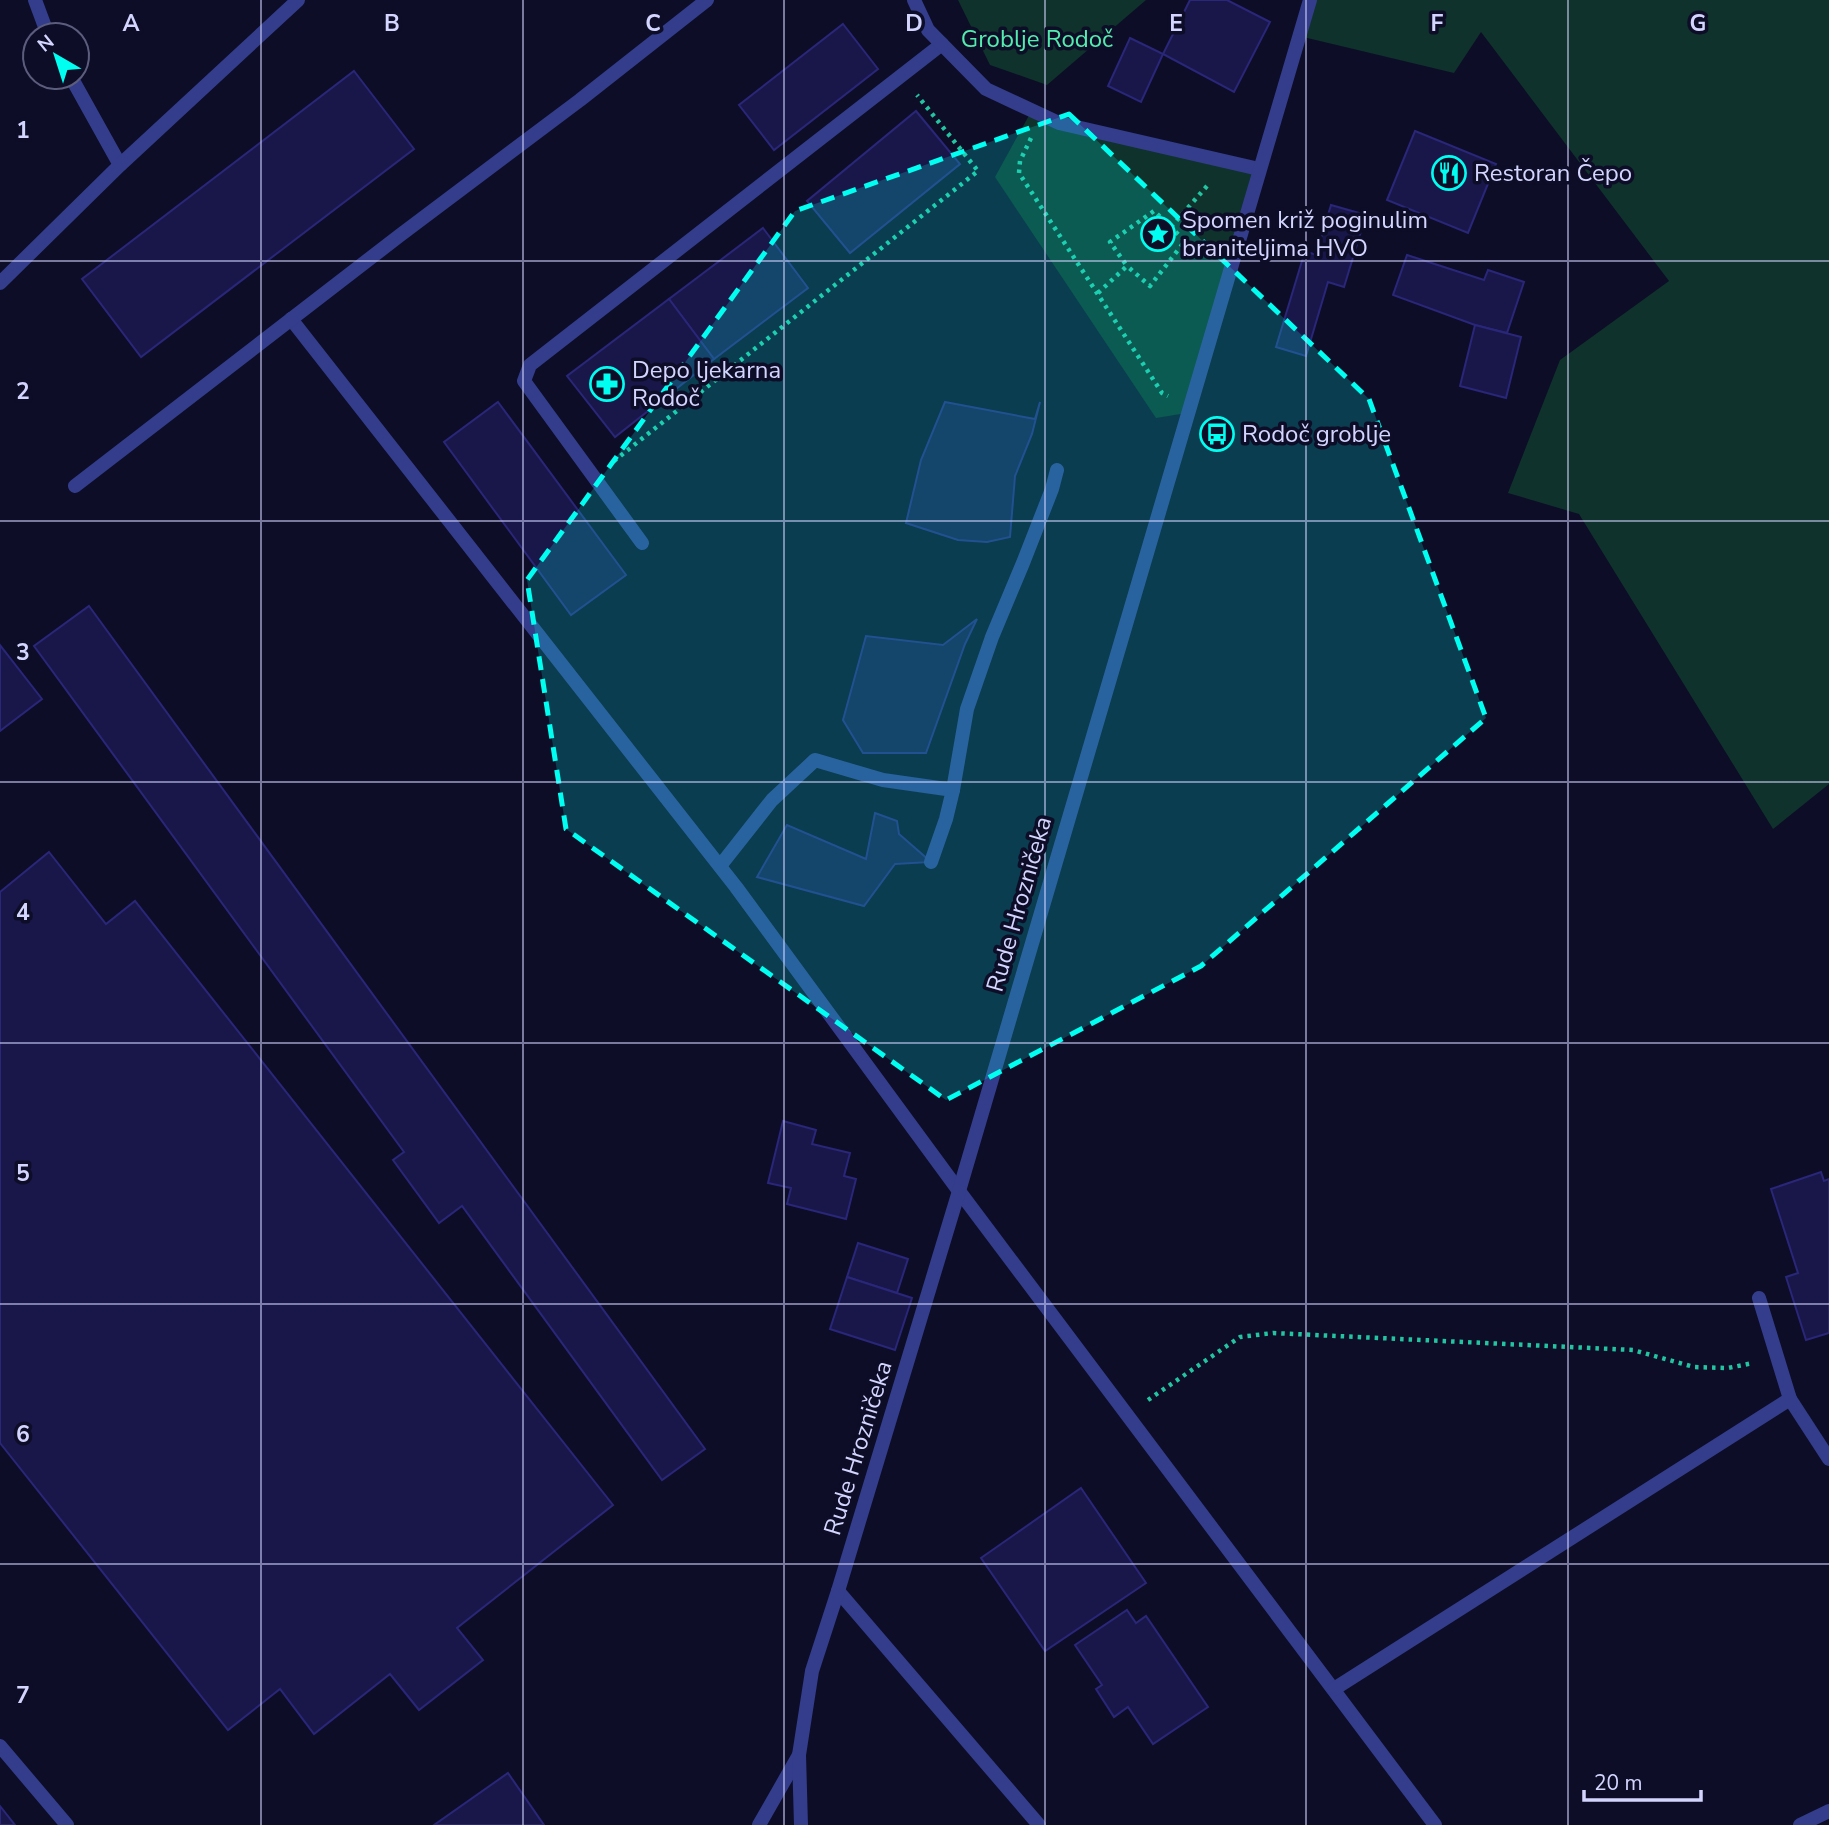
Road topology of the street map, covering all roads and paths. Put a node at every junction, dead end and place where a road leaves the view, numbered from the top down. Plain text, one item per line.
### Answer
1 (35, 0) edge
2 (298, 0) edge
3 (707, 0) edge
4 (914, 0) edge
5 (1310, 0) edge
6 (43, 21) edge
7 (942, 44) junction
8 (902, 75) junction
9 (79, 91) edge
10 (1043, 115) junction
11 (1229, 162) junction
12 (120, 165) junction
13 (1259, 169) junction
14 (1171, 227) junction
15 (1127, 266) junction
16 (0, 283) edge
17 (1098, 293) junction
18 (291, 319) junction
19 (1191, 401) junction
20 (1057, 470) dead end
21 (595, 477) junction
22 (75, 486) dead end
23 (642, 543) dead end
24 (953, 790) junction
25 (931, 862) dead end
26 (720, 866) junction
27 (959, 1191) junction
28 (1759, 1298) dead end
29 (1777, 1359) junction
30 (1790, 1399) junction
31 (1128, 1415) junction
32 (1829, 1459) edge
33 (838, 1591) junction
34 (1334, 1689) junction
35 (0, 1746) edge
36 (799, 1755) junction
37 (1829, 1811) edge
38 (67, 1825) edge
39 (759, 1825) edge
40 (801, 1825) edge
41 (1040, 1825) edge
42 (1435, 1825) edge
43 (1800, 1825) edge

1 - 6 street
2 - 12 street
3 - 18 street
4 - 7 street
5 - 13 street, Rude Hrozničeka
7 - 8 street
7 - 10 street
8 - 21 street
8 - 21 path
9 - 12 street
10 - 11 street
10 - 17 path
11 - 13 street
11 - 14 path
12 - 16 street
13 - 19 street, Rude Hrozničeka
14 - 15 path
14 - 15 path
15 - 17 path
17 - 19 path
18 - 22 street
18 - 26 street
19 - 27 street, Rude Hrozničeka
20 - 24 street
21 - 23 street
24 - 25 street
24 - 26 street
26 - 27 street
27 - 31 street
27 - 33 street, Rude Hrozničeka
28 - 29 street
29 - 30 street
29 - 31 path
30 - 32 street
30 - 34 street
31 - 34 street
33 - 36 street, Rude Hrozničeka
33 - 41 street
34 - 42 street
35 - 38 street
36 - 39 street
36 - 40 street, Rude Hrozničeka
37 - 43 street

